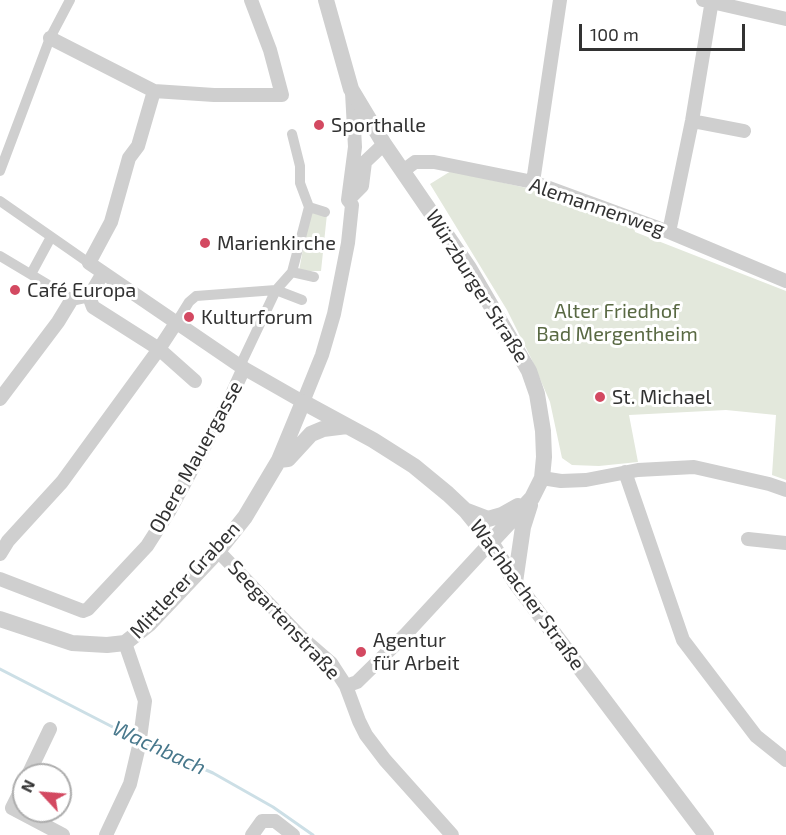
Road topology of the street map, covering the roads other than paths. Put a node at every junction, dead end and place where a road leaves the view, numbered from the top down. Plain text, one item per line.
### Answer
1 (70, 0) edge
2 (251, 0) edge
3 (326, 0) edge
4 (560, 0) edge
5 (709, 1) edge
6 (786, 19) edge
7 (50, 38) junction
8 (351, 89) junction
9 (154, 91) junction
10 (692, 121) junction
11 (744, 131) dead end
12 (292, 134) dead end
13 (384, 144) junction
14 (0, 171) edge
15 (403, 171) junction
16 (533, 182) junction
17 (348, 200) junction
18 (0, 201) edge
19 (309, 207) junction
20 (325, 212) dead end
21 (669, 232) junction
22 (51, 237) junction
23 (0, 256) edge
24 (89, 263) junction
25 (292, 272) junction
26 (103, 273) junction
27 (31, 274) junction
28 (314, 277) dead end
29 (786, 281) edge
30 (276, 290) junction
31 (90, 295) junction
32 (72, 299) junction
33 (302, 300) dead end
34 (176, 323) junction
35 (159, 349) junction
36 (242, 367) junction
37 (195, 381) dead end
38 (2, 391) edge
39 (303, 402) junction
40 (347, 426) junction
41 (279, 460) junction
42 (625, 472) junction
43 (542, 478) junction
44 (786, 490) edge
45 (532, 498) junction
46 (466, 511) junction
47 (523, 527) junction
48 (748, 539) dead end
49 (491, 542) junction
50 (786, 543) edge
51 (218, 551) junction
52 (0, 554) edge
53 (0, 579) edge
54 (515, 582) junction
55 (0, 619) edge
56 (125, 643) junction
57 (346, 686) junction
58 (50, 729) dead end
59 (786, 760) edge
60 (34, 763) edge
61 (40, 823) edge
62 (63, 835) edge
63 (106, 835) edge
64 (252, 835) edge
65 (293, 835) edge
66 (452, 835) edge
67 (706, 835) edge

1 - 7 street
2 - 9 street
3 - 8 street, Würzburger Straße
4 - 16 street
5 - 6 street
5 - 10 street
7 - 9 street
7 - 14 street
8 - 13 street, Würzburger Straße
8 - 17 street
9 - 24 street
10 - 11 street
10 - 21 street
12 - 19 street
13 - 15 street, Würzburger Straße
13 - 17 street
15 - 16 street, Alemannenweg
15 - 43 street, Würzburger Straße
16 - 21 street, Alemannenweg
17 - 39 street
18 - 22 street
19 - 20 street
19 - 25 street
21 - 29 street, Alemannenweg
22 - 24 street
22 - 27 street
23 - 27 street
24 - 26 street
25 - 28 street
25 - 30 street
26 - 31 street
26 - 34 street
27 - 32 street
30 - 33 street
30 - 34 street
30 - 36 street
31 - 32 street
31 - 35 street
32 - 38 street
34 - 35 street
34 - 36 street
35 - 37 street
35 - 52 street
36 - 39 street
36 - 53 street, Obere Mauergasse
39 - 40 street, Wachbacher Straße
39 - 41 street, Mittlerer Graben
40 - 41 street
40 - 46 street, Wachbacher Straße
41 - 51 street, Mittlerer Graben
42 - 43 street
42 - 44 street
42 - 59 street
43 - 45 street, Würzburger Straße
45 - 46 street
45 - 47 street
45 - 49 street, Würzburger Straße
46 - 49 street, Wachbacher Straße
47 - 49 street
47 - 54 street
48 - 50 street
49 - 54 street, Wachbacher Straße
49 - 57 street
51 - 56 street, Mittlerer Graben
51 - 57 street, Seegartenstraße
54 - 67 street, Wachbacher Straße
55 - 56 street, Mittlerer Graben
56 - 63 street
57 - 66 street, Seegartenstraße
58 - 60 street
61 - 62 street
64 - 65 street

